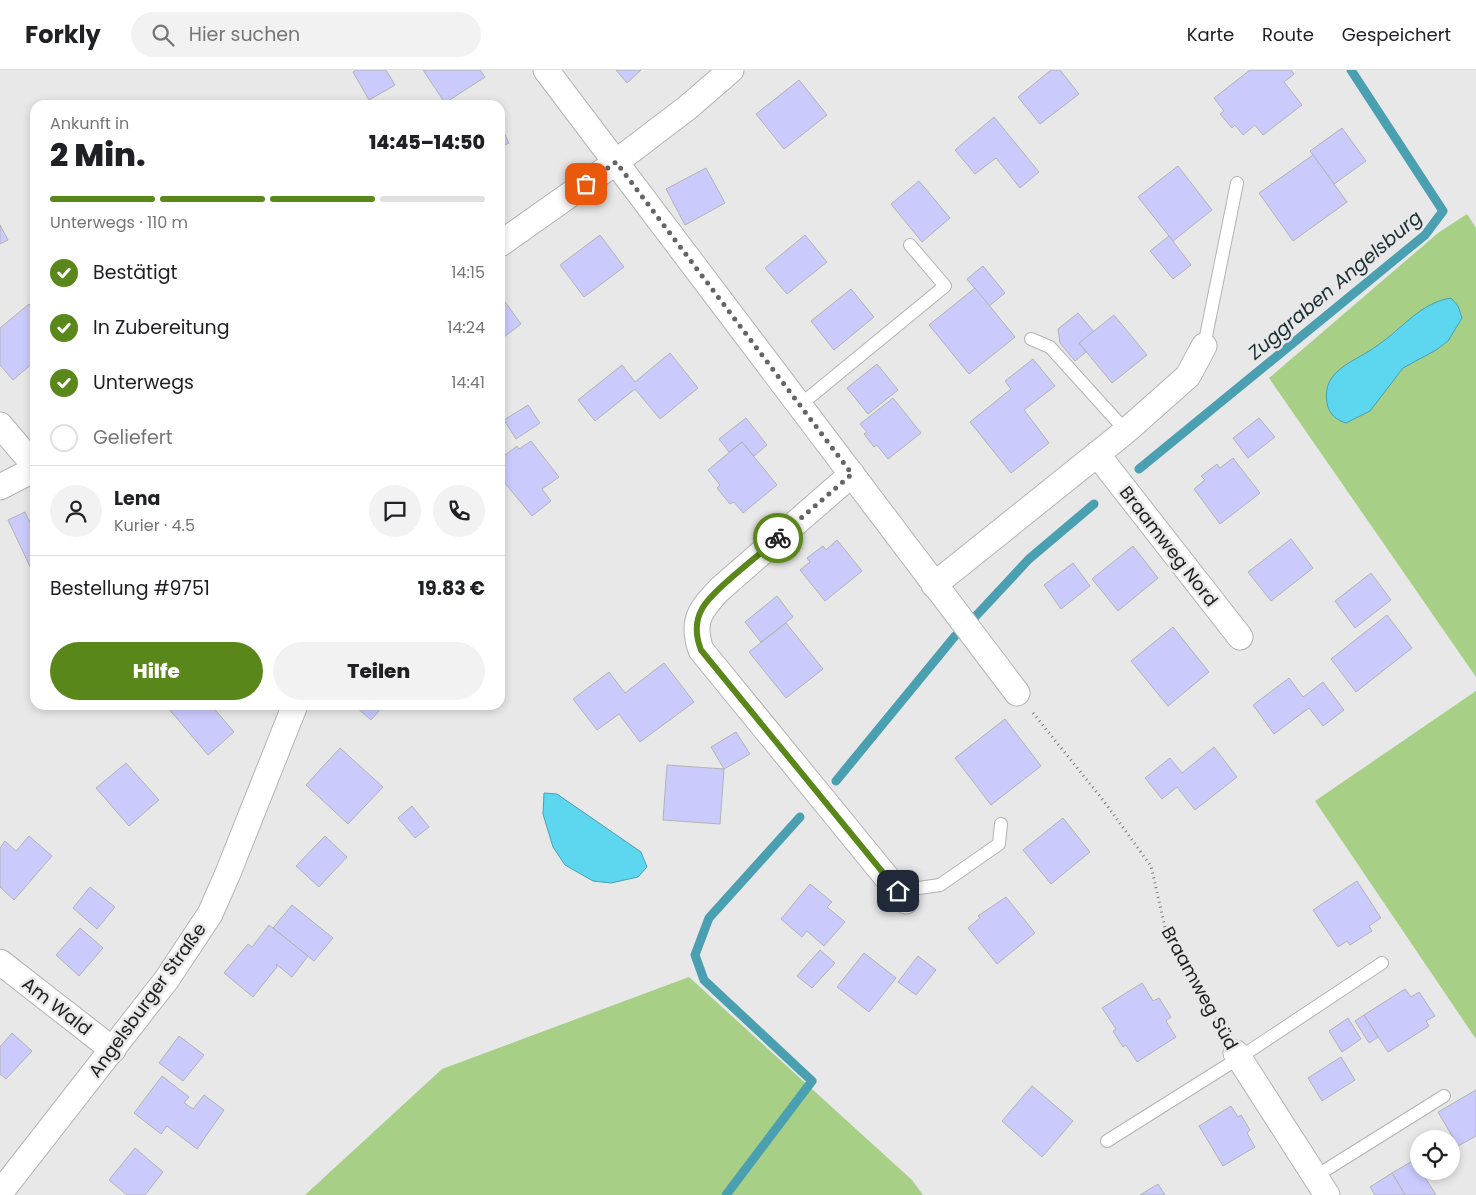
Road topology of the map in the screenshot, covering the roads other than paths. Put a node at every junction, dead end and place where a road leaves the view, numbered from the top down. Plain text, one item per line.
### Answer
1 (546, 70) edge
2 (732, 70) edge
3 (616, 162) junction
4 (1237, 183) dead end
5 (505, 240) edge
6 (910, 245) dead end
7 (1031, 339) dead end
8 (1204, 346) joint
9 (800, 405) junction
10 (0, 425) edge
11 (1126, 431) junction
12 (1097, 454) junction
13 (30, 461) edge
14 (30, 470) edge
15 (852, 474) junction
16 (0, 487) edge
17 (934, 585) junction
18 (1240, 637) dead end
19 (1017, 693) road end
20 (293, 710) edge
21 (1001, 824) dead end
22 (902, 896) joint
23 (0, 962) edge
24 (1382, 963) dead end
25 (113, 1050) junction
26 (1237, 1055) junction
27 (1444, 1096) dead end
28 (1107, 1141) dead end
29 (1318, 1188) edge
30 (0, 1193) edge

1 - 3 street
2 - 3 street
3 - 5 street
3 - 9 street
4 - 8 lane
6 - 9 lane
7 - 11 lane
8 - 11 street
9 - 15 street
10 - 13 street
11 - 12 street
12 - 17 street
12 - 18 street, Braamweg Nord
14 - 16 street
15 - 17 street
15 - 22 street
17 - 19 street
20 - 25 street, Angelsburger Straße
21 - 22 lane
23 - 25 street, Am Wald
24 - 26 lane
25 - 30 street, Angelsburger Straße
26 - 28 lane
26 - 29 street, Braamweg Süd
27 - 29 lane

